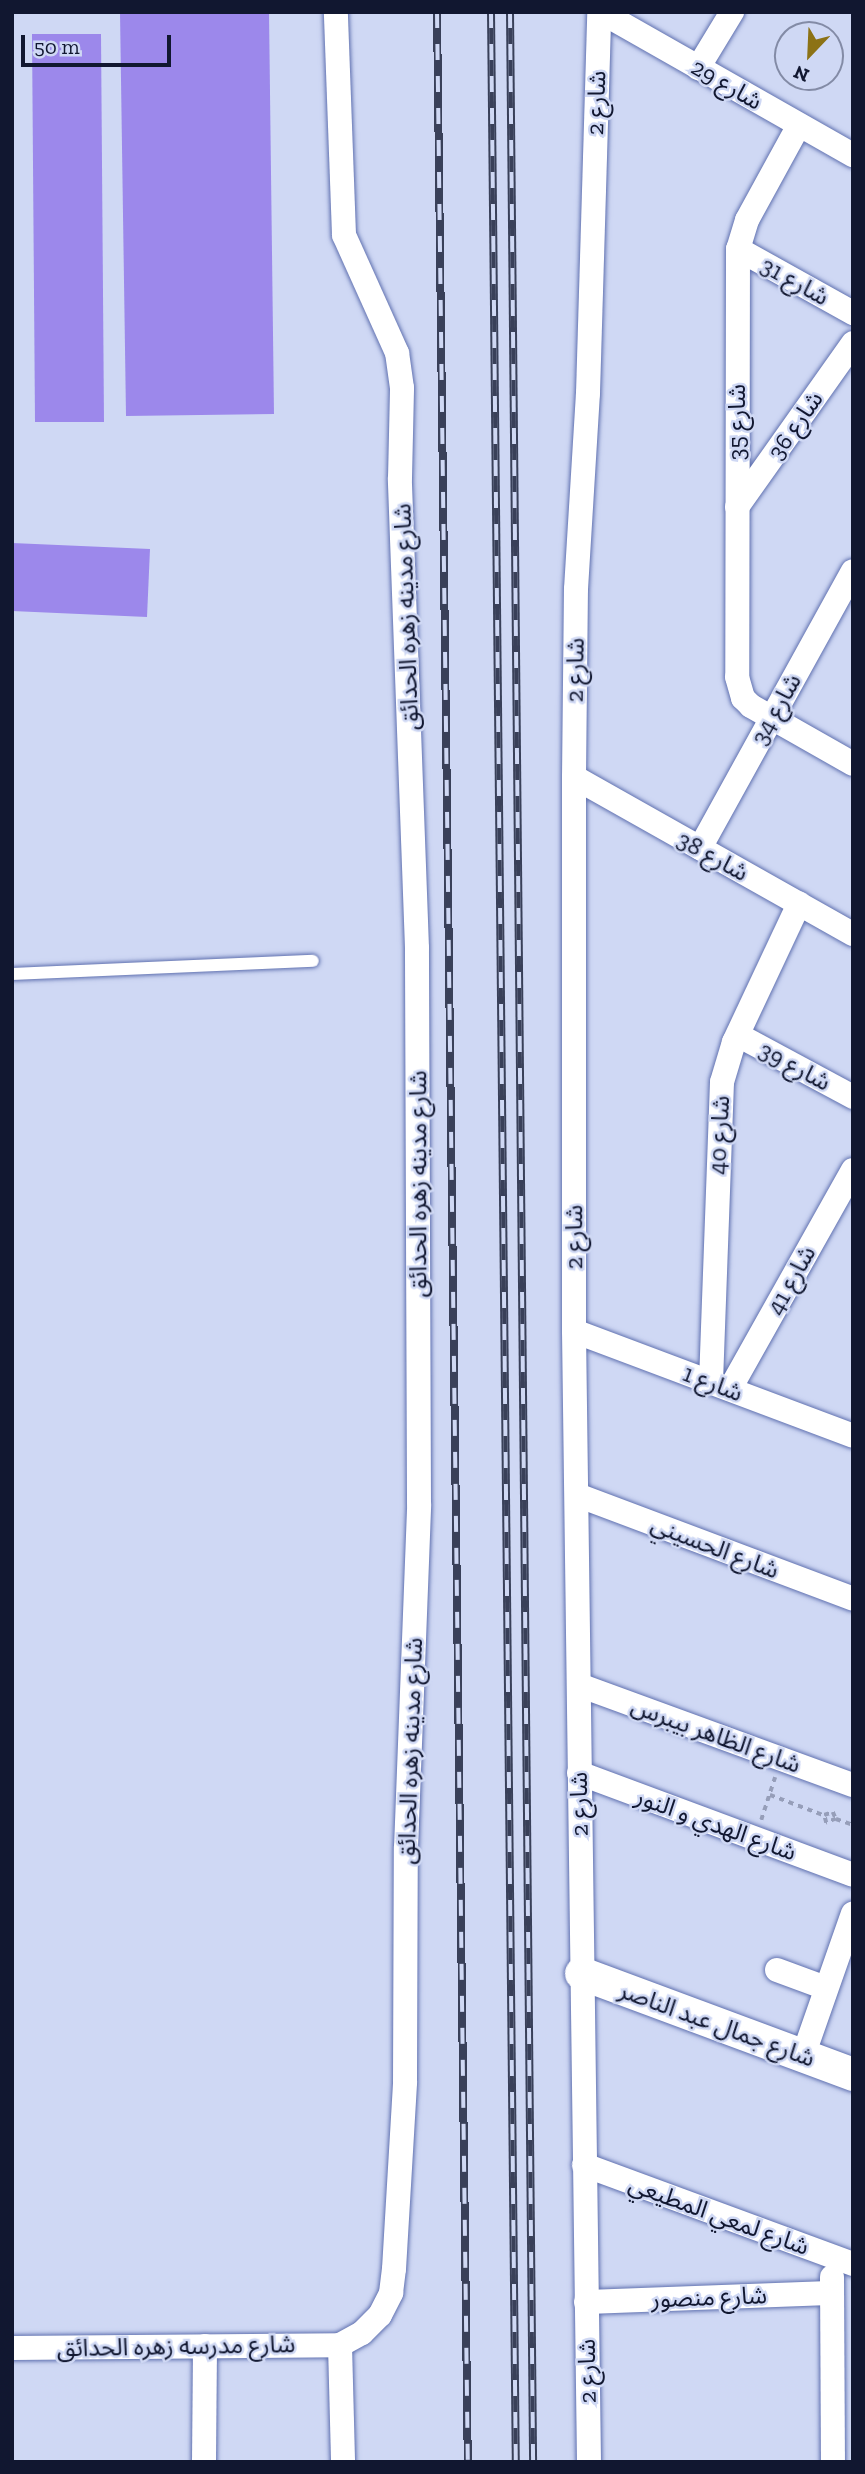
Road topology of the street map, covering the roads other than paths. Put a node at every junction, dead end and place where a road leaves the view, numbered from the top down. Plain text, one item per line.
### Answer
1 (335, 12) edge
2 (600, 12) edge
3 (732, 12) edge
4 (698, 68) junction
5 (799, 125) junction
6 (853, 155) edge
7 (738, 248) junction
8 (853, 313) edge
9 (853, 342) edge
10 (737, 507) junction
11 (853, 570) edge
12 (772, 717) junction
13 (853, 764) edge
14 (574, 777) junction
15 (700, 848) junction
16 (799, 904) junction
17 (853, 934) edge
18 (313, 961) dead end
19 (12, 974) edge
20 (738, 1035) junction
21 (853, 1097) edge
22 (853, 1170) edge
23 (574, 1331) junction
24 (720, 1386) junction
25 (850, 1429) edge
26 (577, 1495) junction
27 (853, 1599) edge
28 (579, 1685) junction
29 (579, 1773) junction
30 (853, 1785) edge
31 (853, 1875) edge
32 (853, 1913) edge
33 (777, 1970) dead end
34 (582, 1973) junction
35 (826, 1988) junction
36 (803, 2056) junction
37 (853, 2074) edge
38 (584, 2165) junction
39 (843, 2260) edge
40 (831, 2293) junction
41 (586, 2302) junction
42 (340, 2345) junction
43 (205, 2346) junction
44 (12, 2348) edge
45 (204, 2462) edge
46 (343, 2462) edge
47 (589, 2462) edge
48 (833, 2462) edge

1 - 42 street, شارع مدينه زهره الحدائق
2 - 4 street, شارع 29
2 - 14 street, شارع 2
3 - 4 street
4 - 5 street, شارع 29
5 - 6 street, شارع 29
5 - 7 street, شارع 35
7 - 8 street, شارع 31
7 - 10 street, شارع 35
9 - 10 street, شارع 36
10 - 12 street, شارع 35
11 - 12 street, شارع 34
12 - 13 street, شارع 35
12 - 15 street, شارع 34
14 - 15 street, شارع 38
14 - 23 street, شارع 2
15 - 16 street, شارع 38
16 - 17 street, شارع 38
16 - 20 street, شارع 40
18 - 19 lane
20 - 21 street, شارع 39
20 - 24 street, شارع 40
22 - 24 street, شارع 41
23 - 24 street, شارع 1
23 - 26 street, شارع 2
24 - 25 street, شارع 1
26 - 27 street, شارع الحسيني
26 - 28 street, شارع 2
28 - 29 street, شارع 2
28 - 30 street, شارع الظاهر بيبرس
29 - 31 street, شارع الهدي و النور
29 - 34 street, شارع 2
32 - 35 street
33 - 35 street
34 - 36 street, شارع جمال عبد الناصر
34 - 38 street, شارع 2
35 - 36 street
36 - 37 street, شارع جمال عبد الناصر
38 - 39 street, شارع لمعي المطيعي
38 - 41 street, شارع 2
39 - 40 street
40 - 41 street, شارع منصور
40 - 48 street
41 - 47 street, شارع 2
42 - 43 street, شارع مدرسه زهره الحدائق
42 - 46 street
43 - 44 street, شارع مدرسه زهره الحدائق
43 - 45 street

